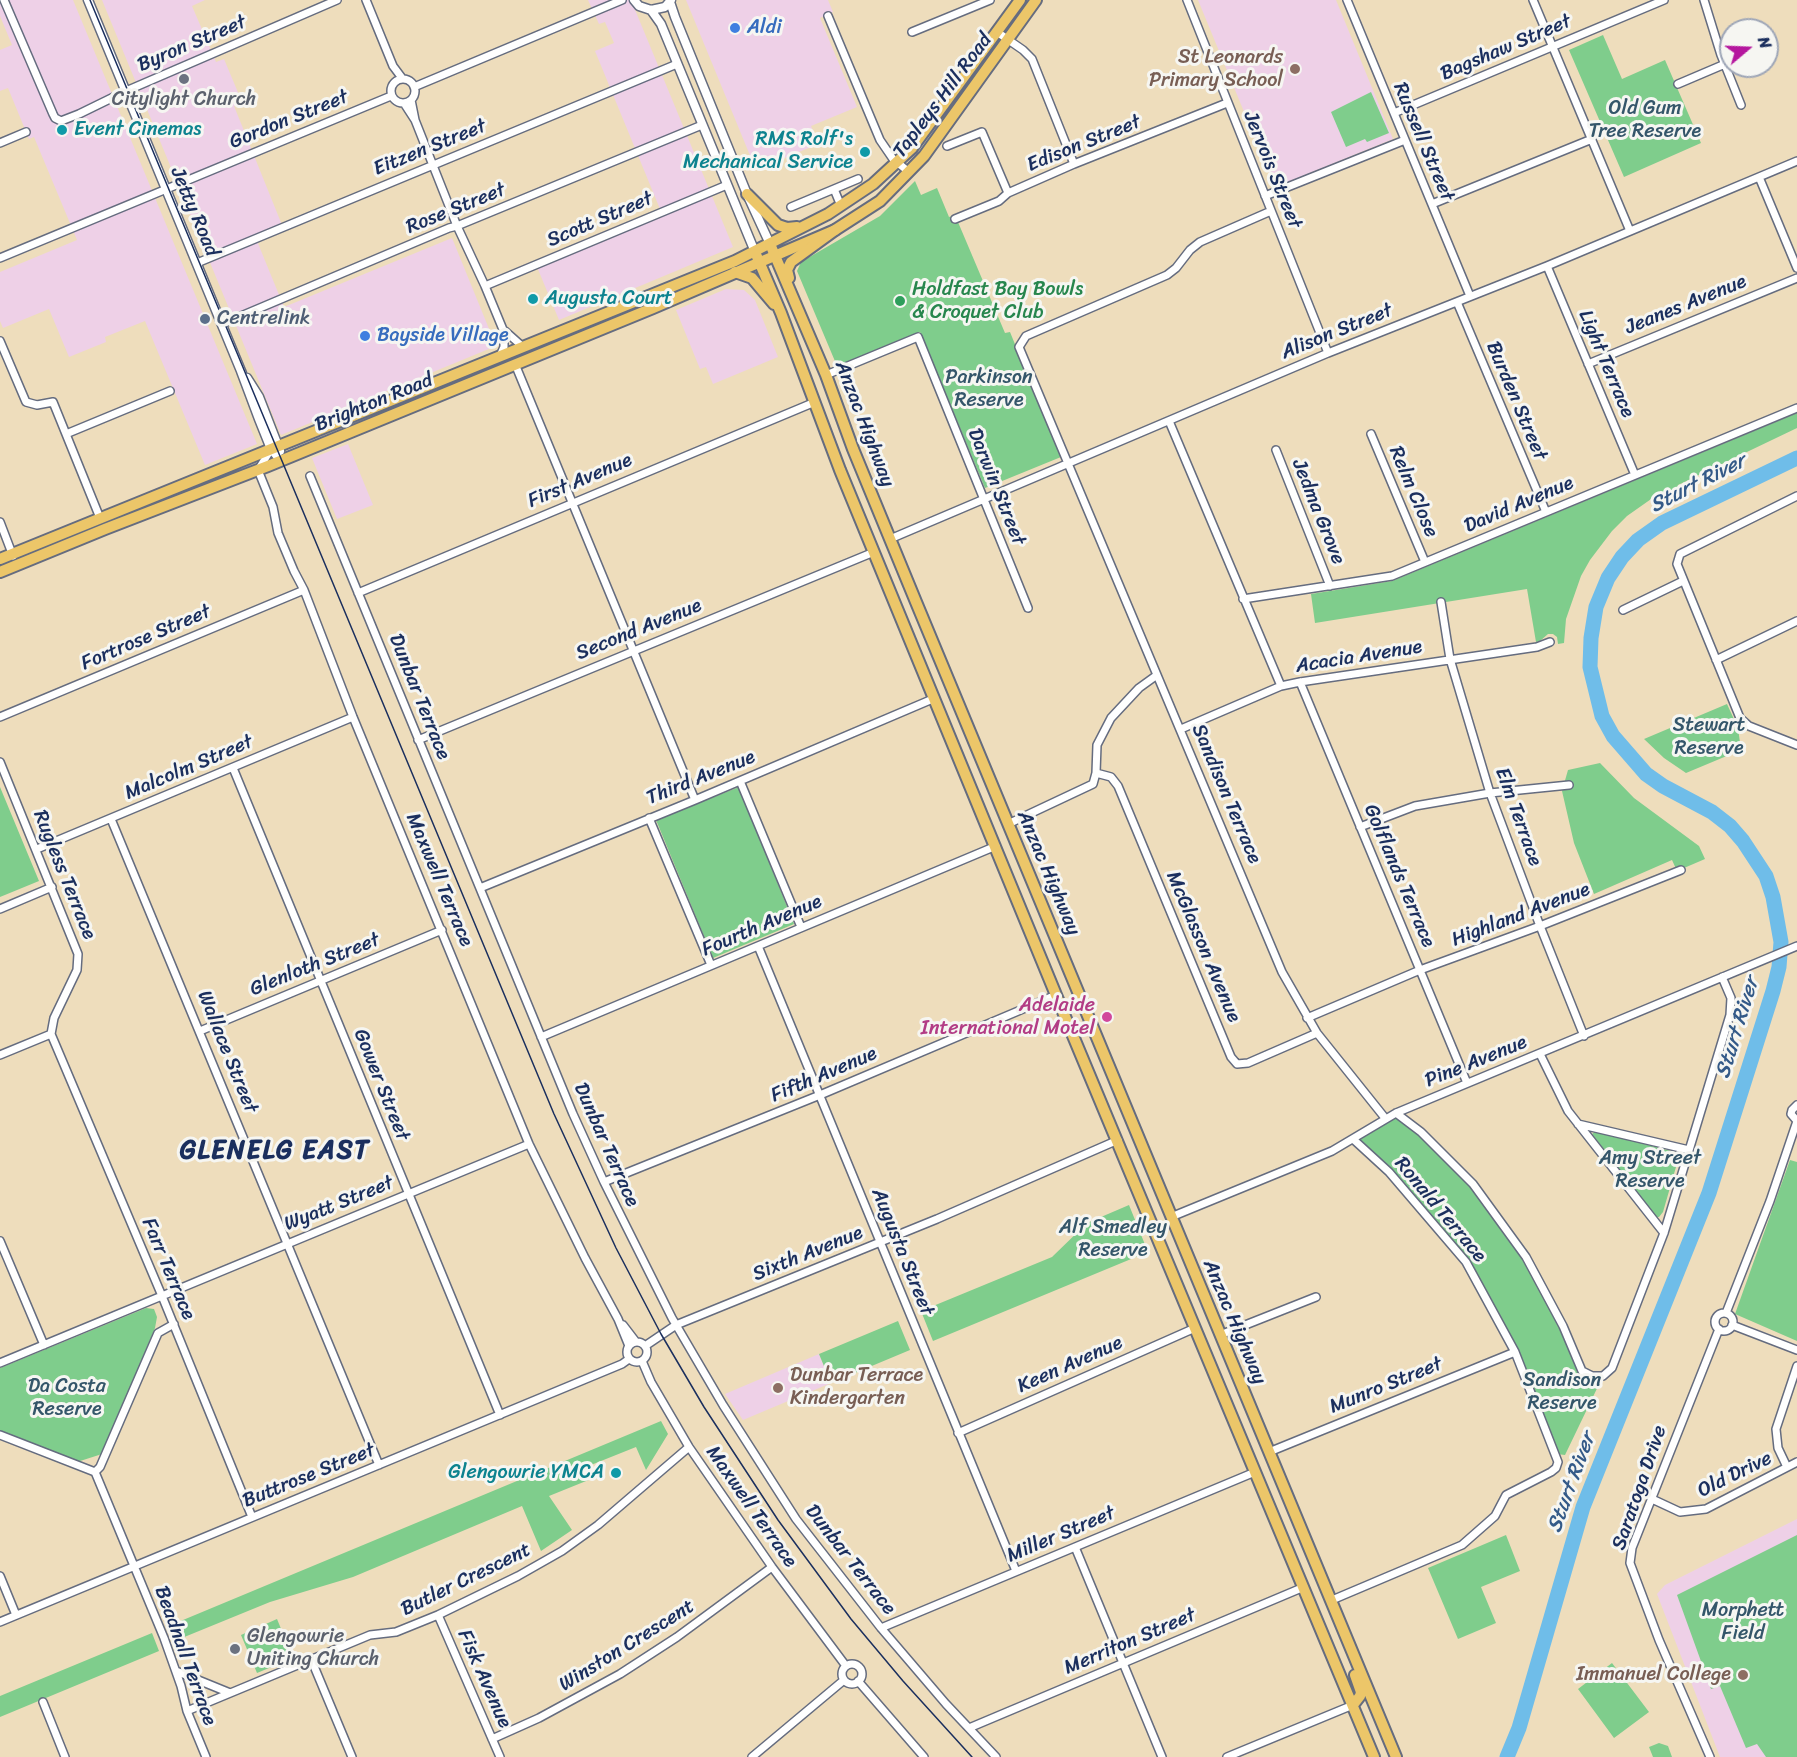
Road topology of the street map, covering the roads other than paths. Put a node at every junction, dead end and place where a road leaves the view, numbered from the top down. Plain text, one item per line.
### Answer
1 (4, 0) edge
2 (88, 0) edge
3 (337, 0) edge
4 (366, 0) edge
5 (622, 0) edge
6 (634, 0) edge
7 (990, 0) edge
8 (1020, 0) edge
9 (1036, 0) edge
10 (1187, 0) edge
11 (1347, 0) edge
12 (1533, 0) edge
13 (1664, 0) edge
14 (1704, 0) edge
15 (671, 1) edge
16 (651, 10) junction
17 (828, 16) dead end
18 (912, 32) dead end
19 (997, 32) junction
20 (1007, 40) junction
21 (1719, 46) edge
22 (1553, 47) junction
23 (677, 64) junction
24 (1719, 67) edge
25 (1730, 78) edge
26 (398, 80) junction
27 (1678, 84) dead end
28 (414, 87) junction
29 (126, 91) junction
30 (391, 96) junction
31 (408, 101) junction
32 (1227, 102) junction
33 (1741, 105) dead end
34 (1394, 113) junction
35 (702, 125) junction
36 (26, 132) dead end
37 (1592, 139) junction
38 (1405, 140) junction
39 (0, 143) edge
40 (947, 146) dead end
41 (1797, 161) edge
42 (898, 163) junction
43 (432, 164) junction
44 (1074, 164) junction
45 (909, 172) junction
46 (1759, 177) junction
47 (858, 178) dead end
48 (727, 185) junction
49 (166, 189) junction
50 (834, 189) junction
51 (1008, 193) junction
52 (747, 194) junction
53 (1265, 196) junction
54 (1432, 204) junction
55 (841, 206) junction
56 (791, 207) dead end
57 (1271, 211) junction
58 (955, 219) dead end
59 (458, 226) junction
60 (800, 227) junction
61 (835, 230) junction
62 (1630, 231) junction
63 (770, 244) junction
64 (775, 255) junction
65 (758, 257) junction
66 (0, 258) edge
67 (197, 263) junction
68 (1546, 266) junction
69 (1797, 268) edge
70 (735, 272) junction
71 (1797, 278) edge
72 (485, 286) junction
73 (794, 296) junction
74 (1470, 296) junction
75 (1456, 302) junction
76 (782, 313) junction
77 (500, 323) junction
78 (222, 324) junction
79 (0, 341) edge
80 (523, 347) junction
81 (1328, 353) junction
82 (498, 357) junction
83 (515, 364) junction
84 (1588, 364) junction
85 (826, 375) junction
86 (170, 391) dead end
87 (815, 402) junction
88 (1797, 408) edge
89 (1169, 421) junction
90 (66, 434) junction
91 (1371, 434) dead end
92 (275, 448) junction
93 (853, 448) junction
94 (1276, 450) dead end
95 (281, 461) junction
96 (1070, 463) junction
97 (258, 470) junction
98 (840, 470) junction
99 (1635, 475) junction
100 (309, 476) dead end
101 (864, 476) junction
102 (847, 487) junction
103 (1797, 496) edge
104 (983, 499) junction
105 (572, 502) junction
106 (1546, 512) junction
107 (100, 518) junction
108 (0, 522) edge
109 (890, 538) junction
110 (874, 552) junction
111 (0, 560) edge
112 (15, 560) junction
113 (1425, 562) junction
114 (0, 572) edge
115 (1683, 581) junction
116 (1330, 586) junction
117 (304, 590) junction
118 (358, 593) junction
119 (1243, 599) junction
120 (1441, 602) dead end
121 (916, 603) junction
122 (1028, 608) dead end
123 (1623, 610) dead end
124 (902, 618) junction
125 (1797, 621) edge
126 (926, 626) junction
127 (908, 634) junction
128 (1550, 642) dead end
129 (633, 650) junction
130 (1450, 659) junction
131 (1716, 660) junction
132 (1157, 675) junction
133 (1300, 682) junction
134 (1281, 687) junction
135 (934, 698) junction
136 (0, 717) edge
137 (353, 717) junction
138 (1181, 729) junction
139 (418, 740) junction
140 (1797, 745) edge
141 (0, 762) edge
142 (233, 768) junction
143 (1096, 773) junction
144 (740, 781) junction
145 (1569, 785) dead end
146 (1490, 793) junction
147 (695, 800) junction
148 (649, 818) junction
149 (111, 819) junction
150 (1008, 824) junction
151 (1360, 827) junction
152 (996, 846) junction
153 (37, 849) junction
154 (1681, 870) dead end
155 (52, 887) junction
156 (480, 888) junction
157 (1035, 891) junction
158 (0, 909) edge
159 (1022, 910) junction
160 (1047, 916) junction
161 (1028, 926) junction
162 (1540, 926) junction
163 (801, 927) junction
164 (442, 930) junction
165 (758, 946) junction
166 (1797, 946) edge
167 (711, 965) junction
168 (1420, 970) junction
169 (1722, 977) junction
170 (321, 981) junction
171 (1056, 994) junction
172 (1307, 1018) junction
173 (200, 1031) junction
174 (1317, 1033) junction
175 (51, 1034) junction
176 (1584, 1036) junction
177 (541, 1037) junction
178 (1540, 1054) junction
179 (0, 1055) edge
180 (1467, 1083) junction
181 (820, 1095) junction
182 (1797, 1105) edge
183 (1396, 1113) junction
184 (1384, 1119) junction
185 (1797, 1121) edge
186 (1578, 1124) junction
187 (1353, 1139) junction
188 (1118, 1140) junction
189 (529, 1144) junction
190 (1689, 1150) junction
191 (604, 1182) junction
192 (408, 1194) junction
193 (1171, 1217) junction
194 (1664, 1233) junction
195 (0, 1241) edge
196 (880, 1242) junction
197 (287, 1243) junction
198 (162, 1296) junction
199 (1316, 1297) dead end
200 (1726, 1313) junction
201 (174, 1324) junction
202 (1732, 1325) junction
203 (676, 1326) junction
204 (1195, 1328) junction
205 (1719, 1329) junction
206 (1220, 1335) junction
207 (633, 1344) junction
208 (44, 1345) junction
209 (645, 1346) junction
210 (1797, 1350) edge
211 (1515, 1352) junction
212 (629, 1359) junction
213 (642, 1361) junction
214 (0, 1363) edge
215 (1797, 1366) edge
216 (1236, 1374) junction
217 (1223, 1396) junction
218 (1246, 1398) junction
219 (500, 1415) junction
220 (1232, 1416) junction
221 (958, 1433) junction
222 (0, 1435) edge
223 (689, 1448) junction
224 (1269, 1452) junction
225 (1797, 1462) edge
226 (379, 1465) junction
227 (1787, 1467) junction
228 (95, 1472) junction
229 (1254, 1472) junction
230 (1652, 1499) junction
231 (252, 1517) junction
232 (1075, 1546) junction
233 (134, 1566) junction
234 (772, 1567) junction
235 (1016, 1571) junction
236 (0, 1576) edge
237 (1304, 1587) junction
238 (1332, 1600) junction
239 (438, 1615) junction
240 (16, 1616) junction
241 (0, 1622) edge
242 (881, 1628) junction
243 (1352, 1652) junction
244 (311, 1659) junction
245 (1124, 1663) junction
246 (846, 1666) junction
247 (176, 1671) junction
248 (844, 1680) junction
249 (858, 1681) junction
250 (230, 1693) junction
251 (43, 1702) dead end
252 (1353, 1705) junction
253 (1374, 1705) junction
254 (187, 1712) junction
255 (1360, 1723) junction
256 (969, 1728) junction
257 (492, 1739) junction
258 (65, 1757) edge
259 (206, 1757) edge
260 (352, 1757) edge
261 (500, 1757) edge
262 (752, 1757) edge
263 (924, 1757) edge
264 (996, 1757) edge
265 (1162, 1757) edge
266 (1227, 1757) edge
267 (1374, 1757) edge
268 (1396, 1757) edge
269 (1710, 1757) edge

1 - 29 street, Byron Street
2 - 29 street, Jetty Road
3 - 29 street, Byron Street
4 - 26 street
5 - 28 street
6 - 16 street
7 - 18 street
8 - 19 main road, Tapleys Hill Road
9 - 20 main road, Tapleys Hill Road
10 - 32 street, Jervois Street
11 - 34 street, Russell Street
12 - 22 street
13 - 22 street, Bagshaw Street
14 - 21 street
15 - 16 street
15 - 52 street, Anzac Highway
16 - 23 street, Anzac Highway
17 - 42 street
19 - 20 street
19 - 42 main road, Tapleys Hill Road
20 - 44 street
20 - 45 main road, Tapleys Hill Road
22 - 34 street, Bagshaw Street
22 - 37 street
23 - 35 street, Anzac Highway
23 - 43 street, Eitzen Street
24 - 27 street
25 - 33 street
26 - 28 street
26 - 30 street
28 - 31 street
29 - 49 street, Jetty Road
30 - 31 street
30 - 49 street, Gordon Street
31 - 43 street
32 - 44 street, Edison Street
32 - 53 street, Jervois Street
34 - 38 street, Russell Street
35 - 48 street, Anzac Highway
35 - 59 street, Rose Street
36 - 39 street
37 - 54 street
37 - 62 street
38 - 53 street
38 - 54 street, Russell Street
40 - 51 street
41 - 46 street, Alison Street
42 - 45 street
42 - 55 main road, Tapleys Hill Road
43 - 59 street
43 - 67 street, Eitzen Street
44 - 51 street, Edison Street
45 - 61 main road, Tapleys Hill Road
46 - 62 street, Alison Street
46 - 69 street
47 - 50 street
48 - 65 street, Anzac Highway
48 - 72 street, Scott Street
49 - 66 street, Gordon Street
49 - 67 street, Jetty Road
50 - 55 street
50 - 56 street
51 - 58 street, Edison Street
52 - 60 main road
52 - 63 street, Anzac Highway
53 - 57 street, Jervois Street
54 - 74 street, Russell Street
55 - 60 main road, Tapleys Hill Road
57 - 81 street, Jervois Street
57 - 96 street, Sandison Terrace
59 - 72 street
59 - 78 street, Rose Street
60 - 63 main road, Tapleys Hill Road
61 - 64 main road, Tapleys Hill Road
61 - 73 main road
62 - 68 street, Alison Street
63 - 64 main road, Anzac Highway
63 - 65 main road, Tapleys Hill Road
64 - 65 main road, Tapleys Hill Road
64 - 73 main road, Anzac Highway
65 - 70 main road, Brighton Road
65 - 76 main road, Anzac Highway
65 - 80 main road, Brighton Road
67 - 78 street, Jetty Road
68 - 74 street, Alison Street
68 - 84 street, Light Terrace
70 - 76 main road
70 - 83 main road, Brighton Road
71 - 84 street, Jeanes Avenue
72 - 77 street
73 - 85 main road, Anzac Highway
74 - 75 street, Alison Street
75 - 81 street, Alison Street
75 - 106 street, Burden Street
76 - 87 main road, Anzac Highway
77 - 80 street
77 - 82 street
78 - 92 street, Jetty Road
79 - 90 street
80 - 82 main road, Brighton Road
81 - 89 street, Alison Street
82 - 83 main road
82 - 92 main road, Brighton Road
83 - 95 main road, Brighton Road
83 - 105 street
84 - 99 street, Light Terrace
85 - 93 main road, Anzac Highway
85 - 104 street, Darwin Street
86 - 90 street
87 - 98 main road, Anzac Highway
87 - 105 street, First Avenue
88 - 99 street, David Avenue
89 - 96 street, Alison Street
89 - 119 street
90 - 107 street
91 - 113 street, Relm Close
92 - 95 street, Jetty Road
92 - 97 street
92 - 107 main road, Brighton Road
93 - 98 main road
93 - 101 main road, Anzac Highway
94 - 116 street, Jedma Grove
95 - 97 main road, Brighton Road
96 - 104 street, Alison Street
96 - 132 street, Sandison Terrace
97 - 112 main road, Brighton Road
97 - 117 street, Maxwell Terrace
98 - 102 main road, Anzac Highway
99 - 106 street, David Avenue
100 - 118 street, Dunbar Terrace
101 - 102 main road
101 - 109 main road, Anzac Highway
102 - 110 main road, Anzac Highway
103 - 115 street
104 - 109 street, Alison Street
104 - 122 street, Darwin Street
105 - 118 street, First Avenue
105 - 129 street
106 - 113 street, David Avenue
107 - 112 main road, Brighton Road
108 - 112 street
109 - 121 main road, Anzac Highway
110 - 124 main road, Anzac Highway
110 - 129 street, Second Avenue
111 - 112 main road, Brighton Road
112 - 114 main road, Brighton Road
113 - 116 street, David Avenue
115 - 123 street
115 - 131 street
116 - 119 street, David Avenue
117 - 136 street, Fortrose Street
117 - 137 street, Maxwell Terrace
118 - 139 street, Dunbar Terrace
119 - 134 street
120 - 130 street, Elm Terrace
121 - 124 main road
121 - 126 main road, Anzac Highway
124 - 127 main road, Anzac Highway
125 - 131 street
126 - 127 main road
126 - 150 main road, Anzac Highway
127 - 135 main road, Anzac Highway
128 - 130 street, Acacia Avenue
129 - 139 street, Second Avenue
129 - 147 street
130 - 133 street, Acacia Avenue
130 - 146 street, Elm Terrace
131 - 140 street
132 - 138 street, Sandison Terrace
132 - 143 street
133 - 134 street, Acacia Avenue
133 - 151 street, Golflands Terrace
134 - 138 street, Acacia Avenue
135 - 144 street, Third Avenue
135 - 152 main road, Anzac Highway
137 - 142 street, Malcolm Street
137 - 164 street, Maxwell Terrace
138 - 172 street, Sandison Terrace
139 - 156 street, Dunbar Terrace
141 - 153 street, Rugless Terrace
142 - 149 street, Malcolm Street
142 - 170 street, Gower Street
143 - 150 street
143 - 174 street, McGlasson Avenue
144 - 147 street, Third Avenue
144 - 163 street
145 - 146 street
146 - 151 street
146 - 162 street, Elm Terrace
147 - 148 street, Third Avenue
148 - 156 street, Third Avenue
148 - 167 street
149 - 153 street, Malcolm Street
149 - 173 street, Wallace Street
150 - 157 main road, Anzac Highway
151 - 168 street, Golflands Terrace
152 - 159 main road, Anzac Highway
152 - 163 street, Fourth Avenue
153 - 155 street, Rugless Terrace
154 - 162 street, Highland Avenue
155 - 158 street
155 - 175 street, Rugless Terrace
156 - 177 street, Dunbar Terrace
157 - 159 main road
157 - 160 main road, Anzac Highway
159 - 161 main road, Anzac Highway
160 - 161 main road
160 - 193 main road, Anzac Highway
161 - 171 main road, Anzac Highway
162 - 168 street, Highland Avenue
162 - 176 street, Elm Terrace
163 - 165 street, Fourth Avenue
164 - 170 street, Glenloth Street
164 - 189 street, Maxwell Terrace
165 - 167 street, Fourth Avenue
165 - 181 street, Augusta Street
166 - 169 street, Pine Avenue
167 - 177 street, Fourth Avenue
168 - 172 street, Highland Avenue
168 - 180 street, Golflands Terrace
169 - 176 street, Pine Avenue
169 - 190 street
170 - 173 street, Glenloth Street
170 - 192 street, Gower Street
171 - 181 street, Fifth Avenue
171 - 188 main road, Anzac Highway
172 - 174 street, Sandison Terrace
173 - 197 street, Wallace Street
174 - 184 street, Sandison Terrace
175 - 179 street
175 - 198 street, Farr Terrace
176 - 178 street, Pine Avenue
177 - 191 street, Dunbar Terrace
178 - 180 street, Pine Avenue
178 - 186 street
180 - 183 street, Pine Avenue
181 - 191 street, Fifth Avenue
181 - 196 street, Augusta Street
182 - 185 street
183 - 184 street, Pine Avenue
183 - 194 street
184 - 187 street, Pine Avenue
185 - 200 street
186 - 190 street
186 - 194 street
187 - 193 street, Pine Avenue
187 - 211 street, Ronald Terrace
188 - 196 street, Sixth Avenue
188 - 204 main road, Anzac Highway
189 - 192 street, Wyatt Street
189 - 207 street, Maxwell Terrace
190 - 194 street
191 - 203 street, Dunbar Terrace
192 - 197 street, Wyatt Street
192 - 219 street, Gower Street
193 - 206 main road, Anzac Highway
195 - 208 street
196 - 203 street, Sixth Avenue
196 - 221 street, Augusta Street
197 - 198 street, Wyatt Street
197 - 226 street, Wallace Street
198 - 201 street, Farr Terrace
198 - 208 street, Wyatt Street
199 - 206 street
200 - 202 street
200 - 205 street
201 - 228 street
201 - 231 street, Farr Terrace
202 - 205 street
202 - 210 street
203 - 209 street, Sixth Avenue
203 - 242 street, Dunbar Terrace
204 - 217 main road, Anzac Highway
204 - 221 street, Keen Avenue
205 - 230 street, Saratoga Drive
206 - 216 main road, Anzac Highway
207 - 209 street
207 - 212 street
208 - 214 street, Wyatt Street
209 - 213 street
211 - 224 street, Munro Street
211 - 238 street, Ronald Terrace
212 - 213 street
212 - 219 street, Buttrose Street
213 - 223 street, Maxwell Terrace
215 - 227 street
216 - 217 main road
216 - 218 main road, Anzac Highway
217 - 220 main road, Anzac Highway
218 - 220 main road
218 - 224 main road, Anzac Highway
219 - 226 street, Buttrose Street
220 - 229 main road, Anzac Highway
221 - 235 street, Augusta Street
222 - 228 street
223 - 234 street, Maxwell Terrace
223 - 239 street, Butler Crescent
224 - 238 main road, Anzac Highway
225 - 227 street, Old Drive
226 - 231 street, Buttrose Street
227 - 230 street, Old Drive
228 - 233 street, Beadnall Terrace
229 - 232 street, Miller Street
229 - 237 main road, Anzac Highway
230 - 269 street, Saratoga Drive
231 - 233 street, Buttrose Street
232 - 235 street, Miller Street
232 - 245 street
233 - 240 street, Buttrose Street
233 - 247 street, Beadnall Terrace
234 - 246 street, Maxwell Terrace
234 - 257 street, Winston Crescent
235 - 242 street, Miller Street
236 - 240 street
237 - 245 street, Merriton Street
237 - 252 main road, Anzac Highway
238 - 243 main road, Anzac Highway
239 - 244 street, Butler Crescent
239 - 257 street, Fisk Avenue
240 - 241 street, Buttrose Street
242 - 256 street, Dunbar Terrace
243 - 252 main road
243 - 253 main road, Anzac Highway
244 - 250 street, Butler Crescent
244 - 260 street
245 - 256 street, Merriton Street
245 - 265 street
246 - 248 street
246 - 249 street
247 - 250 street
247 - 254 street, Beadnall Terrace
248 - 249 street
248 - 262 street
249 - 263 street
250 - 254 street, Butler Crescent
251 - 258 street
252 - 255 main road, Anzac Highway
252 - 266 street
253 - 255 main road
253 - 268 main road, Anzac Highway
254 - 259 street, Beadnall Terrace
255 - 267 main road, Anzac Highway
256 - 264 street, Dunbar Terrace
257 - 261 street, Fisk Avenue

